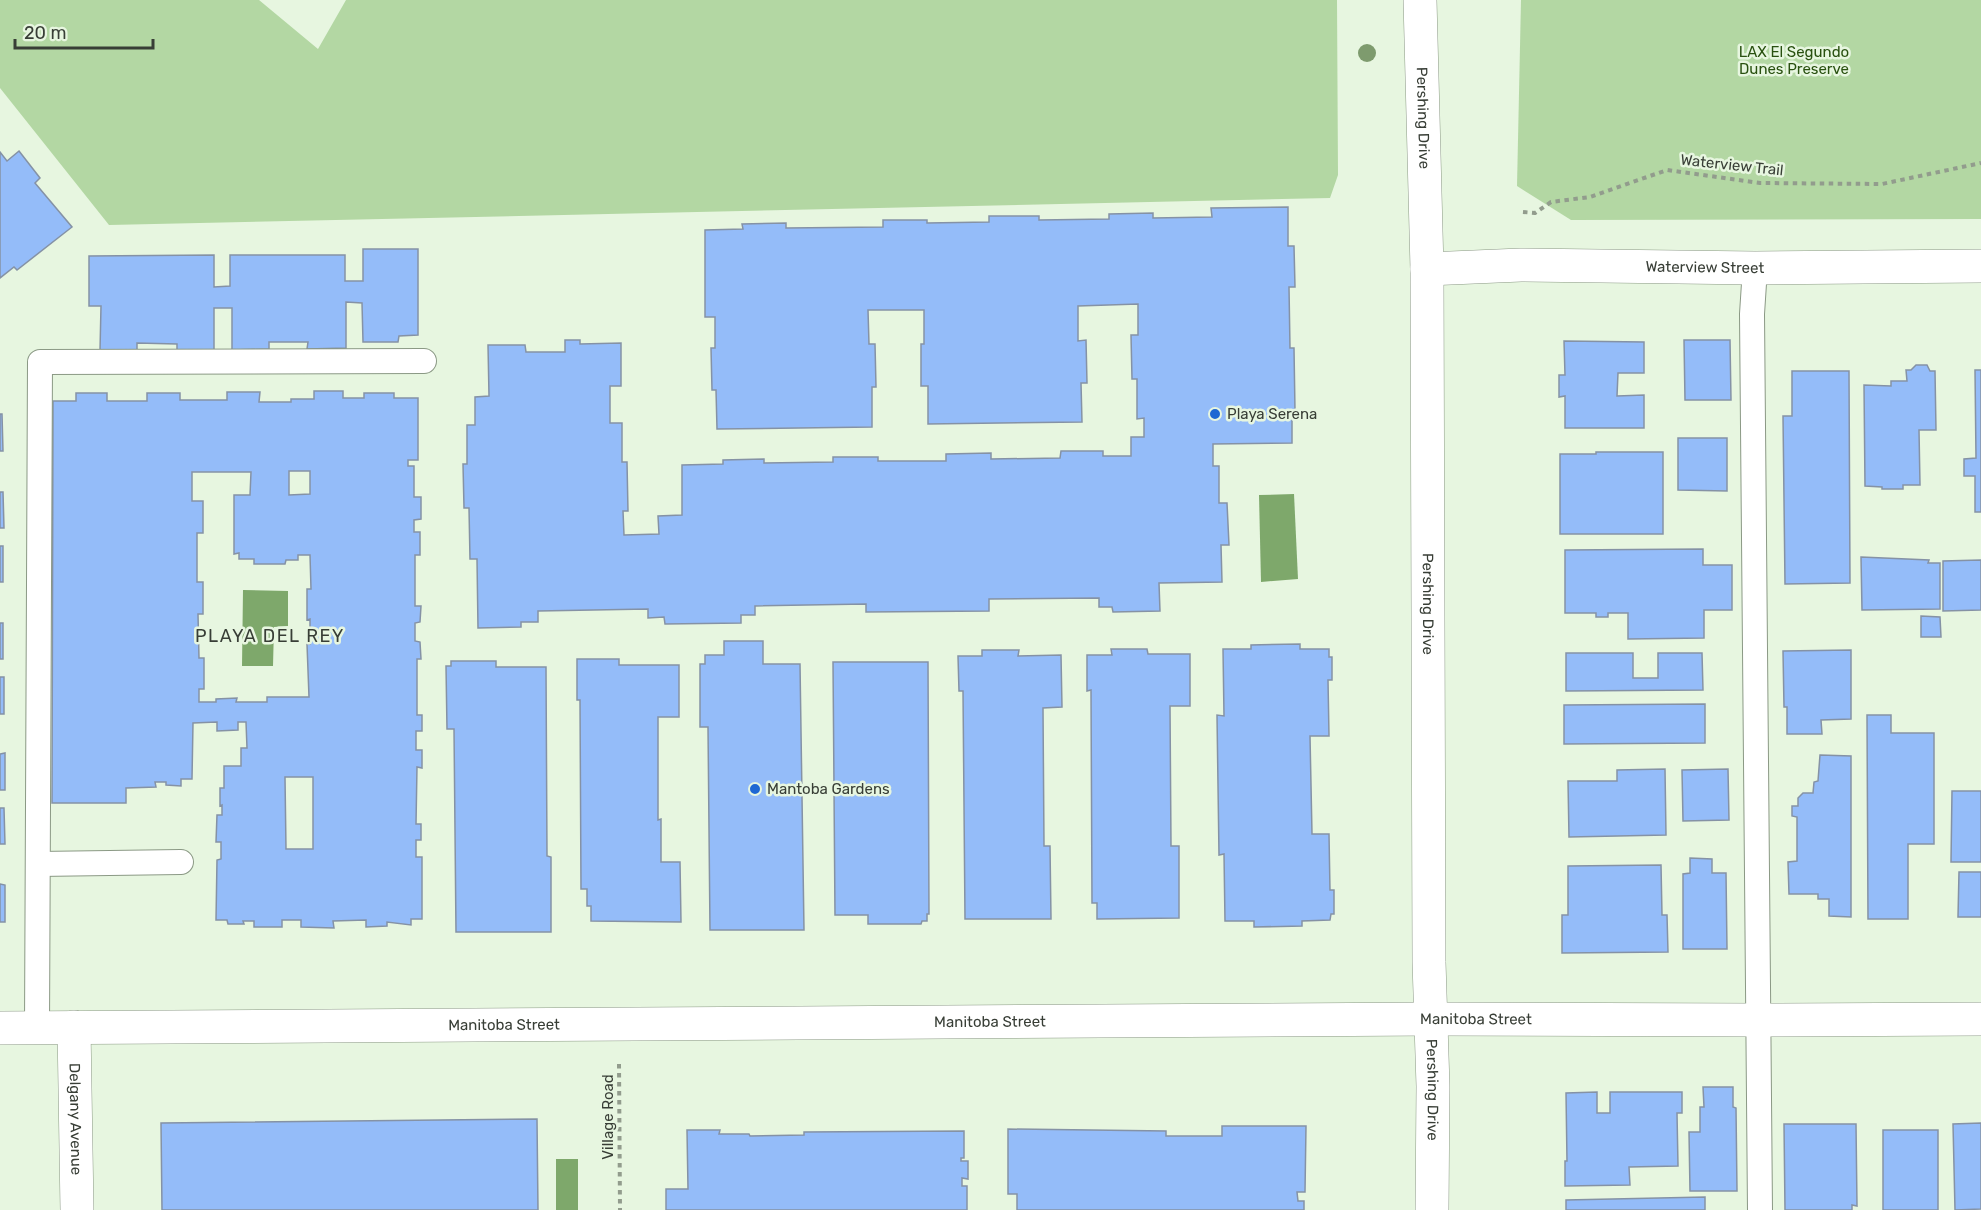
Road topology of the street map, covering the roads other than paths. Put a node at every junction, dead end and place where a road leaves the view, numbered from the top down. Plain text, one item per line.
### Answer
1 (1420, 0) edge
2 (1981, 266) edge
3 (1755, 268) junction
4 (1427, 269) junction
5 (424, 361) dead end
6 (180, 862) dead end
7 (38, 864) junction
8 (1981, 1018) edge
9 (1431, 1019) junction
10 (1759, 1020) junction
11 (74, 1027) junction
12 (0, 1028) edge
13 (37, 1028) junction
14 (77, 1210) edge
15 (1432, 1210) edge
16 (1760, 1210) edge

1 - 4 street, Pershing Drive
2 - 3 street, Waterview Street
3 - 4 street, Waterview Street
3 - 10 lane
4 - 9 street, Pershing Drive
5 - 7 lane
6 - 7 lane
7 - 13 lane
8 - 10 street, Manitoba Street
9 - 10 street, Manitoba Street
9 - 11 street, Manitoba Street
9 - 15 street, Pershing Drive
10 - 16 lane
11 - 13 street, Manitoba Street
11 - 14 street, Delgany Avenue
12 - 13 street, Manitoba Street

